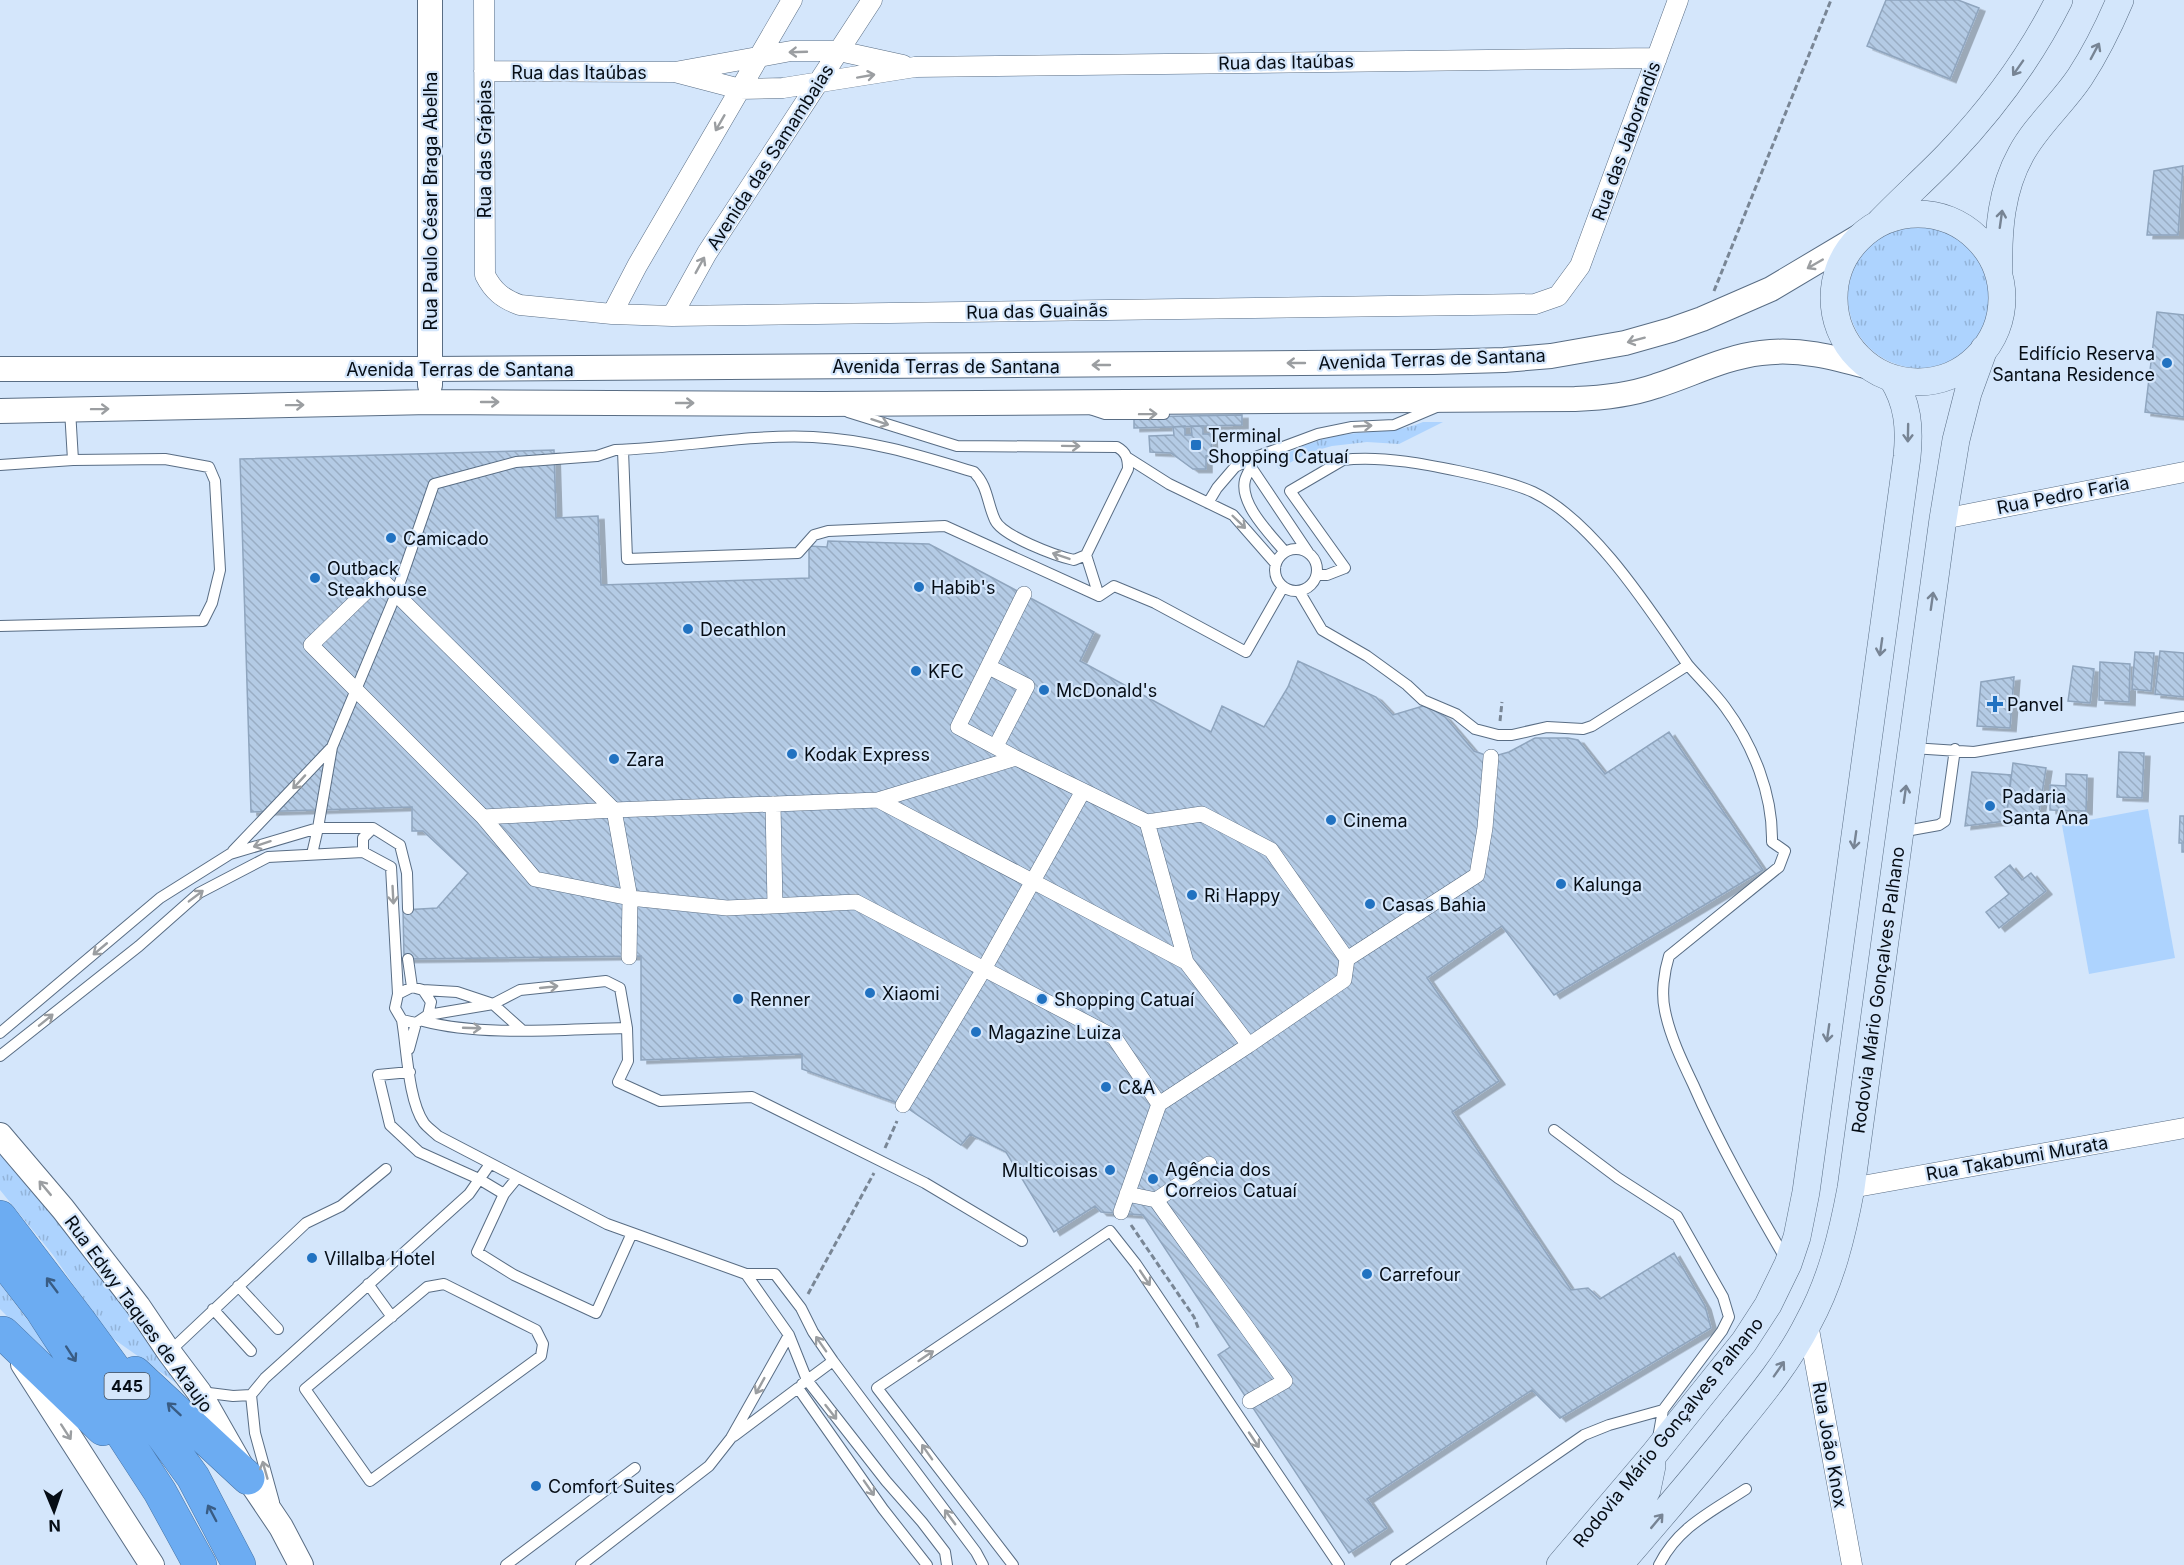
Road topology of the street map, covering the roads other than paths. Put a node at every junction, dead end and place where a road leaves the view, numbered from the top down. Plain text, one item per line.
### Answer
1 (430, 0) edge
2 (484, 0) edge
3 (792, 0) edge
4 (872, 0) edge
5 (1678, 0) edge
6 (2059, 0) edge
7 (2120, 0) edge
8 (839, 51) junction
9 (757, 58) junction
10 (1657, 58) junction
11 (915, 67) junction
12 (484, 71) junction
13 (675, 72) junction
14 (817, 84) junction
15 (740, 89) junction
16 (1871, 229) junction
17 (1999, 277) junction
18 (1571, 281) joint
19 (497, 294) joint
20 (612, 314) junction
21 (672, 316) junction
22 (1984, 349) junction
23 (0, 369) edge
24 (430, 369) junction
25 (1881, 372) junction
26 (1373, 400) junction
27 (1453, 400) junction
28 (430, 402) junction
29 (1071, 402) junction
30 (824, 404) junction
31 (70, 410) junction
32 (0, 411) edge
33 (1244, 413) dead end
34 (1174, 414) dead end
35 (624, 450) junction
36 (1128, 458) junction
37 (74, 460) junction
38 (1252, 463) junction
39 (0, 465) edge
40 (2184, 472) edge
41 (1208, 504) junction
42 (1943, 519) junction
43 (1285, 552) junction
44 (1308, 553) junction
45 (1086, 555) junction
46 (1275, 564) junction
47 (1317, 575) junction
48 (1283, 587) junction
49 (1299, 591) junction
50 (396, 594) junction
51 (1024, 594) dead end
52 (1099, 596) junction
53 (0, 626) edge
54 (1688, 665) junction
55 (989, 667) junction
56 (356, 690) junction
57 (2183, 717) edge
58 (996, 746) junction
59 (332, 747) junction
60 (1912, 748) junction
61 (1955, 749) junction
62 (1491, 757) dead end
63 (1016, 758) junction
64 (1083, 791) junction
65 (878, 800) junction
66 (773, 804) junction
67 (614, 810) junction
68 (483, 817) junction
69 (1147, 822) junction
70 (318, 828) junction
71 (373, 828) junction
72 (1900, 832) junction
73 (363, 852) junction
74 (230, 854) junction
75 (312, 854) junction
76 (1033, 882) junction
77 (630, 898) junction
78 (775, 906) junction
79 (408, 909) dead end
80 (629, 957) dead end
81 (408, 958) dead end
82 (1347, 959) junction
83 (1186, 962) junction
84 (984, 969) junction
85 (412, 987) junction
86 (423, 990) junction
87 (398, 994) junction
88 (494, 1004) junction
89 (402, 1020) junction
90 (422, 1020) junction
91 (627, 1028) junction
92 (522, 1030) junction
93 (0, 1033) edge
94 (1249, 1045) junction
95 (408, 1055) junction
96 (0, 1056) edge
97 (410, 1072) junction
98 (1159, 1104) junction
99 (903, 1105) road end
100 (2184, 1128) edge
101 (1554, 1130) dead end
102 (0, 1135) edge
103 (490, 1164) junction
104 (1209, 1164) dead end
105 (386, 1169) dead end
106 (517, 1178) junction
107 (479, 1179) junction
108 (1851, 1188) junction
109 (504, 1194) junction
110 (1127, 1194) junction
111 (1156, 1200) junction
112 (1121, 1212) dead end
113 (0, 1217) edge
114 (632, 1233) junction
115 (1022, 1241) dead end
116 (0, 1256) edge
117 (1788, 1264) junction
118 (746, 1274) junction
119 (368, 1284) junction
120 (238, 1286) junction
121 (213, 1309) junction
122 (392, 1317) junction
123 (80, 1322) junction
124 (1808, 1324) junction
125 (278, 1329) dead end
126 (1, 1331) edge
127 (789, 1335) junction
128 (251, 1351) dead end
129 (169, 1352) junction
130 (833, 1361) junction
131 (807, 1380) junction
132 (798, 1388) junction
133 (199, 1392) junction
134 (251, 1395) junction
135 (1250, 1401) dead end
136 (1663, 1410) junction
137 (731, 1438) junction
138 (1655, 1454) junction
139 (143, 1467) junction
140 (636, 1468) dead end
141 (248, 1478) junction
142 (1746, 1489) dead end
143 (281, 1527) junction
144 (982, 1564) edge
145 (152, 1565) edge
146 (200, 1565) edge
147 (239, 1565) edge
148 (302, 1565) edge
149 (506, 1565) edge
150 (581, 1565) edge
151 (927, 1565) edge
152 (947, 1565) edge
153 (1013, 1565) edge
154 (1339, 1565) edge
155 (1396, 1565) edge
156 (1560, 1565) edge
157 (1591, 1565) edge
158 (1619, 1565) edge
159 (1659, 1565) edge
160 (1852, 1565) edge

1 - 24 street, Rua Paulo César Braga Abelha
2 - 12 street, Rua das Grápias
3 - 9 street
4 - 8 street, Avenida das Samambaias
5 - 10 street, Rua das Jaborandis
6 -> 16 main road
17 -> 7 main road
8 -> 9 street, Rua das Itaúbas
8 - 11 street, Rua das Itaúbas
8 - 14 street, Avenida das Samambaias
9 - 13 street, Rua das Itaúbas
9 - 15 street
10 - 11 street, Rua das Itaúbas
10 - 18 street, Rua das Jaborandis
14 -> 11 street, Rua das Itaúbas
12 - 13 street, Rua das Itaúbas
12 - 19 street, Rua das Grápias
13 - 15 street, Rua das Itaúbas
14 - 15 street, Rua das Itaúbas
21 -> 14 street, Avenida das Samambaias
15 -> 20 street
16 - 17 main road
16 -> 24 street, Avenida Terras de Santana
16 - 25 main road
17 - 22 main road
18 - 21 street, Rua das Guainãs
19 - 20 street, Rua das Guainãs
20 - 21 street, Rua das Guainãs
22 - 25 main road
22 - 42 main road, Rodovia Mário Gonçalves Palhano
23 - 24 street, Avenida Terras de Santana
24 - 28 street, Rua Paulo César Braga Abelha
25 - 27 street, Avenida Terras de Santana
25 -> 117 main road, Rodovia Mário Gonçalves Palhano
26 - 27 street, Avenida Terras de Santana
26 - 29 street, Avenida Terras de Santana
26 - 33 lane
38 -> 27 lane
28 -> 30 street, Avenida Terras de Santana
31 -> 28 street, Avenida Terras de Santana
29 - 30 street, Avenida Terras de Santana
29 -> 34 lane
30 -> 36 lane
31 - 32 street, Avenida Terras de Santana
31 - 37 lane
45 -> 35 lane
35 - 50 lane
35 - 52 lane
36 - 41 lane
36 - 45 lane
37 - 39 lane
37 - 53 lane
38 - 41 lane
38 - 43 lane
38 - 44 lane
40 - 42 street, Rua Pedro Faria
41 -> 46 lane
60 -> 42 main road, Rodovia Mário Gonçalves Palhano
43 - 44 lane
43 - 46 lane
44 - 47 lane
45 - 52 lane
46 - 48 lane
47 - 49 lane
47 - 54 lane
48 - 49 lane
48 - 52 lane
49 - 54 lane
50 - 56 lane
50 - 56 street
50 - 67 street
51 - 55 street
54 - 117 lane
55 - 58 street
55 - 58 street
56 - 59 lane
56 - 68 street
57 - 61 lane
58 - 63 street
59 - 70 lane
59 -> 74 lane
60 - 61 lane
72 -> 60 main road, Rodovia Mário Gonçalves Palhano
61 - 72 lane
62 - 82 street
63 - 64 street
63 - 65 street
64 - 69 street
64 - 76 street
65 - 66 street
65 - 76 street
66 - 67 street
66 - 78 street
67 - 68 street
67 - 77 street
68 - 77 street
69 - 82 street
69 - 83 street
70 - 71 lane
70 -> 74 lane
70 - 75 lane
71 - 73 lane
71 - 79 lane
72 - 108 main road, Rodovia Mário Gonçalves Palhano
73 - 75 lane
73 -> 87 lane
74 -> 93 lane
96 -> 75 lane
76 - 83 street
76 - 84 street
77 - 78 street
77 - 80 street
78 - 84 street
81 - 85 lane
82 - 94 street
83 - 94 street
84 - 98 street
84 - 99 street
85 - 86 lane
85 - 87 lane
86 - 88 lane
86 - 90 lane
87 - 89 lane
88 - 90 lane
88 -> 91 lane
88 - 92 lane
89 - 90 lane
89 - 95 lane
90 -> 92 lane
90 - 95 lane
91 - 92 lane
91 - 115 lane
94 - 98 street
95 - 97 lane
97 - 103 lane
97 - 107 lane
98 - 110 street
100 - 108 street, Rua Takabumi Murata
101 - 136 lane
129 -> 102 street, Rua Edwy Taques de Araujo
103 - 106 lane
103 - 107 lane
104 - 111 street
105 - 120 lane
106 - 109 lane
106 - 114 lane
107 - 109 lane
107 - 119 lane
108 - 124 main road, Rodovia Mário Gonçalves Palhano
109 - 114 lane
110 - 111 street
110 - 112 street
111 - 135 street
123 -> 113 highway, 445
114 - 118 lane
116 -> 139 highway, 445
117 - 138 main road, Rodovia Mário Gonçalves Palhano
118 - 127 lane
130 -> 118 lane
119 - 122 lane
119 - 134 lane
120 - 121 lane
120 - 125 lane
121 - 128 lane
121 - 129 lane
122 - 122 lane
141 -> 123 highway
147 -> 123 highway, 445
158 -> 124 main road, Rodovia Mário Gonçalves Palhano
124 - 160 street, Rua João Knox
126 - 139 highway
126 -> 145 street
127 - 131 lane
127 -> 137 lane
129 - 133 street, Rua Edwy Taques de Araujo
130 - 131 lane
144 -> 130 lane
131 - 132 lane
131 -> 152 lane
132 - 137 lane
132 -> 151 lane
133 - 134 lane
133 - 141 street, Rua Edwy Taques de Araujo
143 -> 134 lane
136 - 138 lane
136 - 155 lane
137 - 150 lane
138 - 156 main road, Rodovia Mário Gonçalves Palhano
138 - 157 main road
139 - 146 highway, 445
140 - 149 lane
141 - 143 street, Rua Edwy Taques de Araujo
142 - 159 lane
143 - 148 street, Rua Edwy Taques de Araujo
153 -> 154 lane

